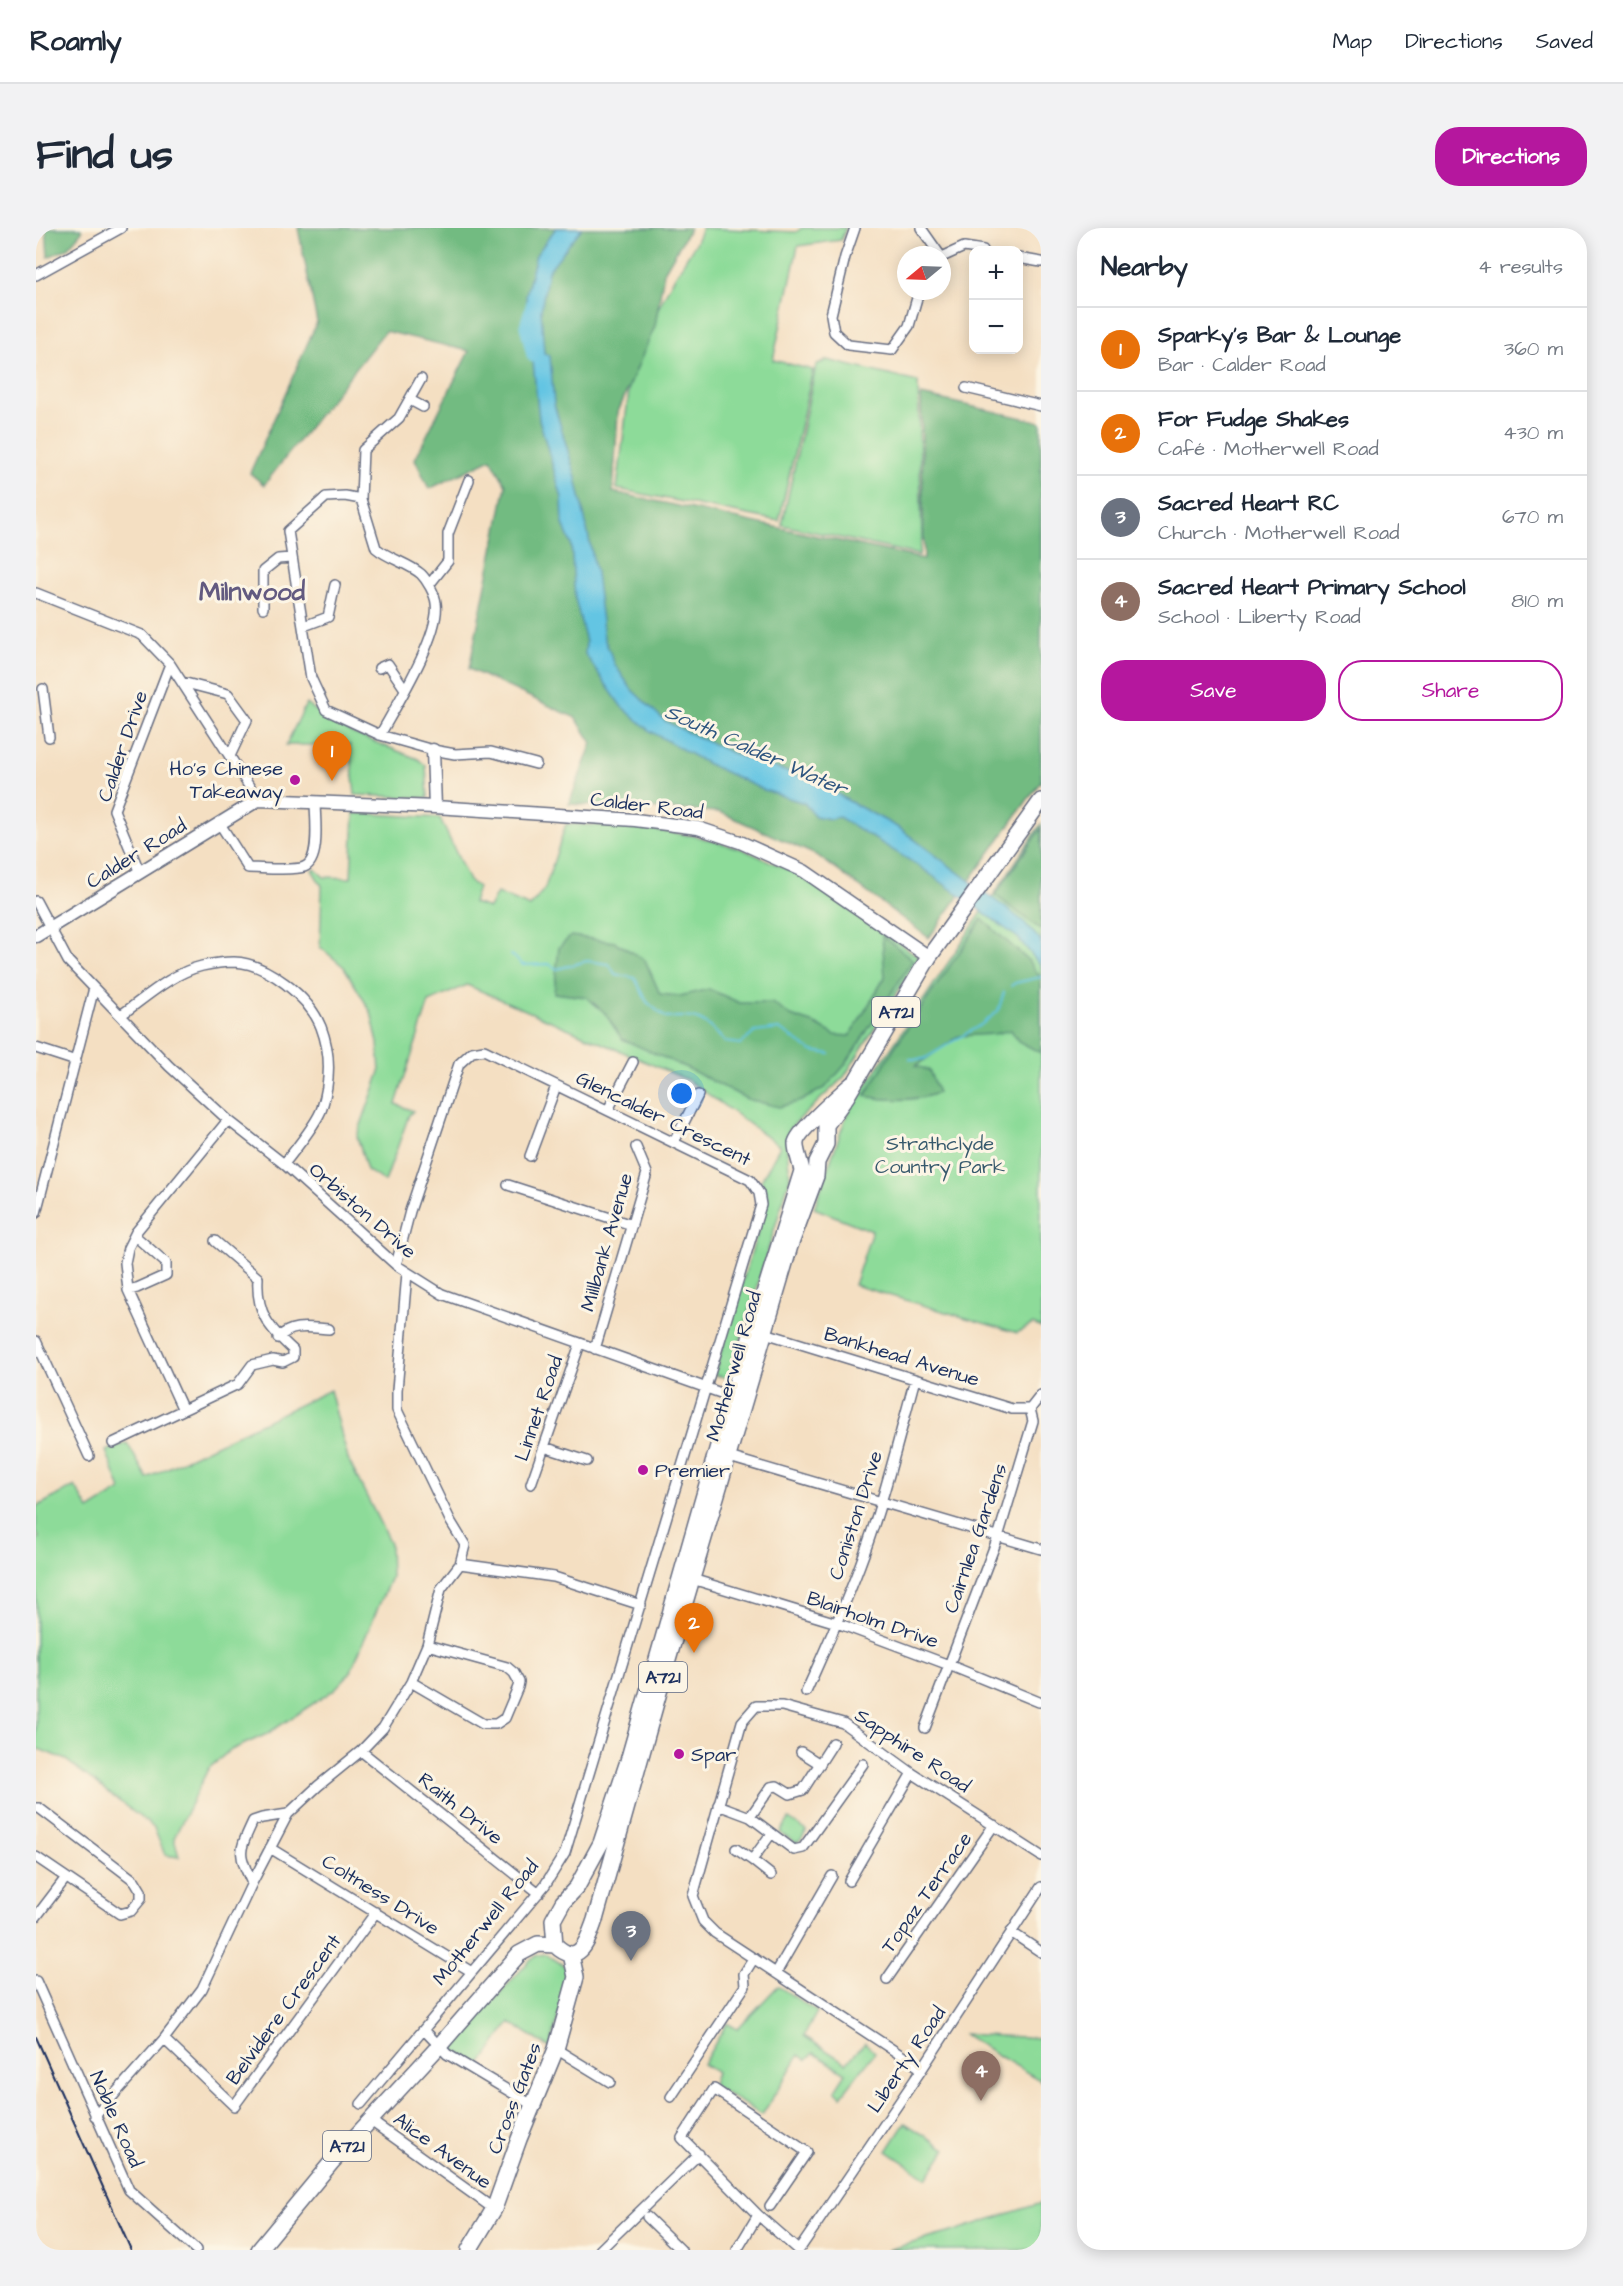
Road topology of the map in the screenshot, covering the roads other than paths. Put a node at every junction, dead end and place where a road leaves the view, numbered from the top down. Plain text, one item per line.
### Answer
1 (121, 228) edge
2 (855, 228) edge
3 (921, 228) edge
4 (934, 246) edge
5 (969, 248) edge
6 (951, 252) edge
7 (1023, 259) edge
8 (1041, 261) edge
9 (36, 274) edge
10 (916, 300) edge
11 (421, 379) dead end
12 (966, 388) dead end
13 (410, 400) junction
14 (1041, 406) edge
15 (423, 407) dead end
16 (469, 480) dead end
17 (362, 499) junction
18 (291, 558) junction
19 (335, 585) dead end
20 (429, 585) junction
21 (36, 593) edge
22 (263, 608) dead end
23 (304, 626) junction
24 (386, 654) dead end
25 (170, 664) junction
26 (182, 682) junction
27 (43, 689) dead end
28 (405, 689) junction
29 (47, 712) junction
30 (36, 714) edge
31 (380, 735) junction
32 (49, 737) dead end
33 (433, 750) junction
34 (230, 756) junction
35 (536, 764) dead end
36 (258, 800) junction
37 (1041, 801) edge
38 (315, 802) junction
39 (435, 807) junction
40 (220, 824) junction
41 (140, 873) junction
42 (36, 901) edge
43 (49, 929) junction
44 (36, 936) edge
45 (929, 957) junction
46 (94, 988) junction
47 (121, 1015) junction
48 (36, 1048) edge
49 (76, 1061) junction
50 (633, 1062) dead end
51 (852, 1084) junction
52 (556, 1086) junction
53 (698, 1095) dead end
54 (608, 1110) junction
55 (228, 1120) junction
56 (805, 1131) junction
57 (825, 1138) junction
58 (674, 1142) junction
59 (636, 1147) dead end
60 (799, 1154) junction
61 (530, 1156) dead end
62 (819, 1157) junction
63 (284, 1164) junction
64 (508, 1185) dead end
65 (36, 1213) edge
66 (632, 1225) junction
67 (135, 1236) junction
68 (214, 1241) dead end
69 (396, 1265) junction
70 (407, 1273) junction
71 (128, 1290) junction
72 (329, 1329) dead end
73 (765, 1333) junction
74 (279, 1338) junction
75 (36, 1341) edge
76 (580, 1344) junction
77 (595, 1348) junction
78 (915, 1379) junction
79 (707, 1389) junction
80 (1041, 1395) edge
81 (732, 1397) junction
82 (1030, 1409) junction
83 (183, 1410) junction
84 (113, 1443) dead end
85 (544, 1447) junction
86 (89, 1456) dead end
87 (729, 1456) junction
88 (587, 1461) dead end
89 (531, 1484) dead end
90 (881, 1502) junction
91 (998, 1537) junction
92 (1041, 1549) edge
93 (460, 1564) junction
94 (692, 1579) junction
95 (640, 1605) junction
96 (837, 1623) junction
97 (427, 1645) junction
98 (949, 1665) junction
99 (411, 1682) junction
100 (806, 1692) dead end
101 (1039, 1702) dead end
102 (925, 1728) dead end
103 (833, 1743) dead end
104 (361, 1751) junction
105 (801, 1752) dead end
106 (820, 1764) junction
107 (863, 1764) dead end
108 (912, 1773) junction
109 (718, 1805) junction
110 (36, 1808) edge
111 (288, 1814) junction
112 (750, 1817) junction
113 (994, 1825) junction
114 (771, 1834) junction
115 (270, 1848) junction
116 (736, 1849) dead end
117 (1041, 1856) edge
118 (36, 1857) edge
119 (752, 1860) junction
120 (771, 1875) dead end
121 (832, 1876) dead end
122 (65, 1878) junction
123 (849, 1881) dead end
124 (252, 1883) junction
125 (577, 1887) junction
126 (1041, 1887) edge
127 (539, 1893) junction
128 (601, 1900) junction
129 (376, 1912) junction
130 (36, 1917) edge
131 (1011, 1932) junction
132 (555, 1945) junction
133 (1041, 1952) edge
134 (571, 1954) junction
135 (754, 1958) junction
136 (472, 1972) junction
137 (776, 1973) junction
138 (887, 1979) dead end
139 (36, 1981) edge
140 (39, 1995) edge
141 (424, 2030) junction
142 (164, 2039) junction
143 (440, 2045) junction
144 (556, 2049) junction
145 (921, 2069) junction
146 (610, 2082) dead end
147 (670, 2097) dead end
148 (361, 2104) dead end
149 (534, 2106) junction
150 (95, 2116) junction
151 (371, 2121) junction
152 (699, 2154) junction
153 (770, 2206) dead end
154 (494, 2209) junction
155 (758, 2215) junction
156 (647, 2217) dead end
157 (607, 2248) edge
158 (196, 2250) edge
159 (259, 2250) edge
160 (469, 2250) edge
161 (681, 2250) edge
162 (737, 2250) edge
163 (799, 2250) edge

1 - 9 street
2 - 10 street
3 - 4 street
5 - 6 street
7 - 8 street
11 - 13 street
12 - 14 street
13 - 15 street
13 - 17 street
16 - 20 street
17 - 18 street
17 - 20 street
18 - 22 street
18 - 23 street
19 - 23 street
20 - 28 street
21 - 25 street
23 - 31 street
24 - 28 street
25 - 26 street
25 - 41 street, Calder Drive
26 - 34 street
26 - 34 street
27 - 29 street
28 - 31 street
29 - 30 street
29 - 32 street
31 - 33 street
33 - 35 street
33 - 39 street
34 - 36 street
36 - 38 street, Calder Road
36 - 40 street, Calder Road
37 - 45 main road, A721
38 - 39 street, Calder Road
38 - 40 street
39 - 45 street, Calder Road
40 - 41 street, Calder Road
41 - 43 street, Calder Road
42 - 43 street, Orbiston Drive
43 - 44 street, Calder Road
43 - 46 street, Orbiston Drive
45 - 51 main road, A721
46 - 47 street, Orbiston Drive
46 - 49 street
47 - 55 street, Orbiston Drive
47 - 63 street
48 - 49 street
49 - 65 street
50 - 54 street
51 - 56 main road, A721
51 - 57 main road, A721
52 - 54 street, Glencalder Crescent
52 - 61 street
52 - 69 street, Glencalder Crescent
53 - 58 street
54 - 58 street, Glencalder Crescent
55 - 63 street, Orbiston Drive
55 - 67 street
56 - 57 main road
56 - 60 main road, A721
57 - 62 main road, A721
58 - 79 street, Glencalder Crescent
59 - 66 street, Millbank Avenue
60 - 62 main road
60 - 81 main road, Motherwell Road / A721
62 - 73 main road, Motherwell Road / A721
63 - 69 street, Orbiston Drive
64 - 66 street
66 - 77 street, Millbank Avenue
67 - 71 street
67 - 71 street
68 - 74 street
69 - 70 street, Orbiston Drive
70 - 76 street, Orbiston Drive
70 - 93 street
71 - 83 street
72 - 74 street
73 - 78 street, Bankhead Avenue
73 - 87 main road, Motherwell Road / A721
74 - 83 street
75 - 86 street
76 - 77 street, Orbiston Drive
76 - 85 street, Linnet Road
77 - 79 street, Orbiston Drive
78 - 82 street, Bankhead Avenue
78 - 90 street, Coniston Drive
79 - 81 street, Orbiston Drive
79 - 95 street, Motherwell Road
80 - 82 street
81 - 125 main road, Motherwell Road / A721
82 - 91 street, Cairnlea Gardens
83 - 84 street
85 - 88 street
85 - 89 street, Linnet Road
87 - 90 street
87 - 94 main road, Motherwell Road / A721
90 - 91 street
90 - 96 street, Coniston Drive
91 - 92 street
91 - 98 street, Cairnlea Gardens
93 - 95 street
93 - 97 street
94 - 96 street, Blairholm Drive
94 - 128 main road, Motherwell Road / A721
95 - 127 street, Motherwell Road
96 - 98 street, Blairholm Drive
96 - 100 street, Coniston Drive
97 - 99 street
97 - 99 street
98 - 101 street, Blairholm Drive
98 - 102 street, Cairnlea Gardens
99 - 104 street
103 - 106 street
104 - 111 street
104 - 127 street, Raith Drive
105 - 106 street
106 - 112 street
107 - 114 street
108 - 109 street, Sapphire Road
108 - 113 street, Sapphire Road
108 - 123 street
109 - 112 street
109 - 135 street, Sapphire Road
110 - 122 street
111 - 115 street
111 - 124 street
112 - 114 street
113 - 117 street, Sapphire Road
113 - 138 street, Topaz Terrace
114 - 119 street
115 - 124 street
115 - 129 street, Coltness Drive
116 - 119 street
118 - 122 street
119 - 120 street
121 - 137 street
122 - 130 street
124 - 142 street
125 - 128 main road
125 - 132 main road, Motherwell Road / A721
126 - 131 street, Liberty Road
127 - 136 street, Motherwell Road
128 - 134 main road, Motherwell Road / A721
129 - 136 street, Coltness Drive
129 - 142 street, Belvidere Crescent
131 - 133 street
131 - 145 street, Liberty Road
132 - 134 main road
132 - 143 main road, A721
134 - 144 main road, Cross Gates
135 - 137 street, Sapphire Road
135 - 147 street
136 - 141 street, Motherwell Road
137 - 145 street, Sapphire Road
139 - 140 street, Noble Road
140 - 150 street, Noble Road
141 - 143 street
141 - 148 street, Motherwell Road
142 - 150 street
143 - 149 street
143 - 151 main road, A721
144 - 146 street
144 - 149 main road, Cross Gates
145 - 163 street, Liberty Road
149 - 154 main road, Cross Gates
150 - 158 street, Noble Road
151 - 154 street, Alice Avenue
151 - 159 main road, A721
152 - 153 street
152 - 155 street
152 - 157 street
154 - 160 main road, Cross Gates
155 - 162 street
155 - 163 street
156 - 161 street

